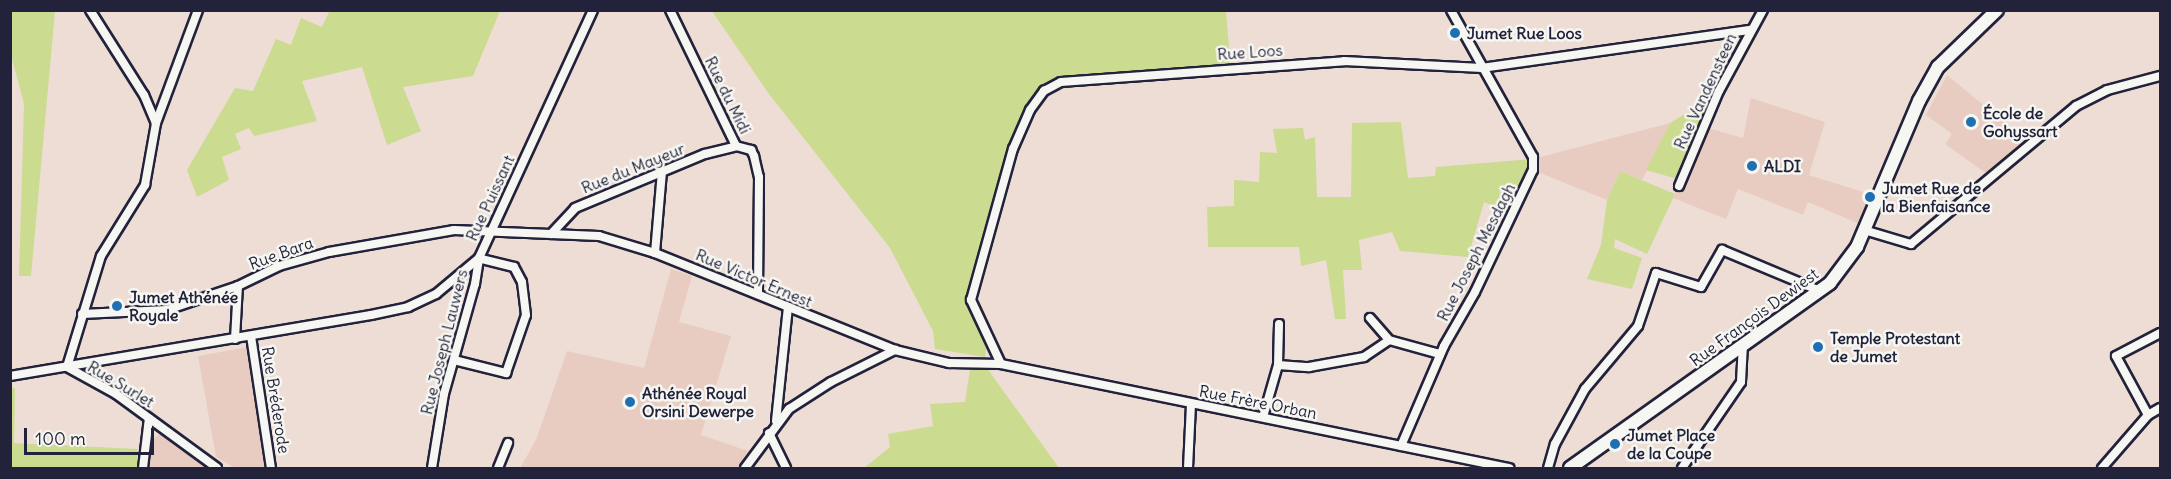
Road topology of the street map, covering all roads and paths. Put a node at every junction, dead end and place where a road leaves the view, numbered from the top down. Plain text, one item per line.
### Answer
1 (90, 10) edge
2 (198, 10) edge
3 (593, 10) edge
4 (670, 10) edge
5 (1451, 10) edge
6 (1763, 10) edge
7 (1997, 10) edge
8 (1750, 30) junction
9 (1482, 68) junction
10 (2160, 76) edge
11 (156, 123) junction
12 (736, 146) junction
13 (662, 171) junction
14 (1679, 186) dead end
15 (1864, 230) junction
16 (493, 231) junction
17 (551, 234) junction
18 (654, 253) junction
19 (479, 258) junction
20 (238, 286) junction
21 (1820, 291) junction
22 (758, 294) junction
23 (788, 307) junction
24 (82, 314) junction
25 (1370, 318) dead end
26 (1279, 324) dead end
27 (2160, 333) edge
28 (251, 336) junction
29 (235, 339) junction
30 (1389, 340) junction
31 (1743, 347) junction
32 (895, 350) junction
33 (1440, 354) junction
34 (454, 360) junction
35 (1001, 364) junction
36 (1278, 365) junction
37 (67, 367) junction
38 (10, 376) edge
39 (1191, 405) junction
40 (2160, 408) edge
41 (2148, 415) junction
42 (1263, 417) junction
43 (149, 418) junction
44 (776, 422) junction
45 (769, 433) junction
46 (508, 443) dead end
47 (1401, 446) junction
48 (1575, 465) edge
49 (143, 468) edge
50 (217, 468) edge
51 (271, 468) edge
52 (432, 468) edge
53 (498, 468) edge
54 (745, 468) edge
55 (786, 468) edge
56 (1188, 468) edge
57 (1509, 468) edge
58 (1548, 468) edge
59 (1682, 468) edge
60 (2102, 468) edge

1 - 11 street
2 - 11 street
3 - 16 street, Rue Puissant
4 - 12 street, Rue du Midi
5 - 9 street, Rue Joseph Mesdagh
6 - 8 street, Rue Vandensteen
7 - 15 street, Rue François Dewiest
8 - 9 street, Rue Loos
8 - 14 street, Rue Vandensteen
9 - 33 street, Rue Joseph Mesdagh
9 - 35 street, Rue Loos
10 - 15 street
11 - 24 street
12 - 13 street, Rue du Mayeur
12 - 22 street, Rue du Midi
13 - 17 street, Rue du Mayeur
13 - 18 street
15 - 21 street, Rue François Dewiest
16 - 17 street, Rue Victor Ernest
16 - 19 street, Rue Puissant
16 - 20 street, Rue Bara
17 - 18 street, Rue Victor Ernest
18 - 22 street, Rue Victor Ernest
19 - 28 street, Rue Puissant
19 - 34 street, Rue Joseph Lauwers
19 - 34 street
20 - 24 street, Rue Bara
20 - 29 street
21 - 31 street, Rue François Dewiest
21 - 58 street
22 - 23 street, Rue Victor Ernest
23 - 32 street, Rue Victor Ernest
23 - 44 street
24 - 37 street
25 - 30 street
26 - 36 street
27 - 41 street
28 - 29 street, Rue Puissant
28 - 51 street, Rue Bréderode
29 - 37 street, Rue Puissant
30 - 33 street
30 - 36 street
31 - 48 street, Rue François Dewiest
31 - 59 street
32 - 35 street, Rue Victor Ernest
32 - 44 street
33 - 47 street, Rue Joseph Mesdagh
34 - 52 street, Rue Joseph Lauwers
35 - 39 street, Rue Frère Orban
36 - 42 street
37 - 38 street, Rue Puissant
37 - 43 street, Rue Surlet
39 - 42 street, Rue Frère Orban
39 - 56 street
40 - 41 street
41 - 60 street
42 - 47 street, Rue Frère Orban
43 - 49 street
43 - 50 street, Rue Surlet
44 - 45 street
45 - 54 street
45 - 55 street
46 - 53 street
47 - 57 street, Rue Frère Orban

